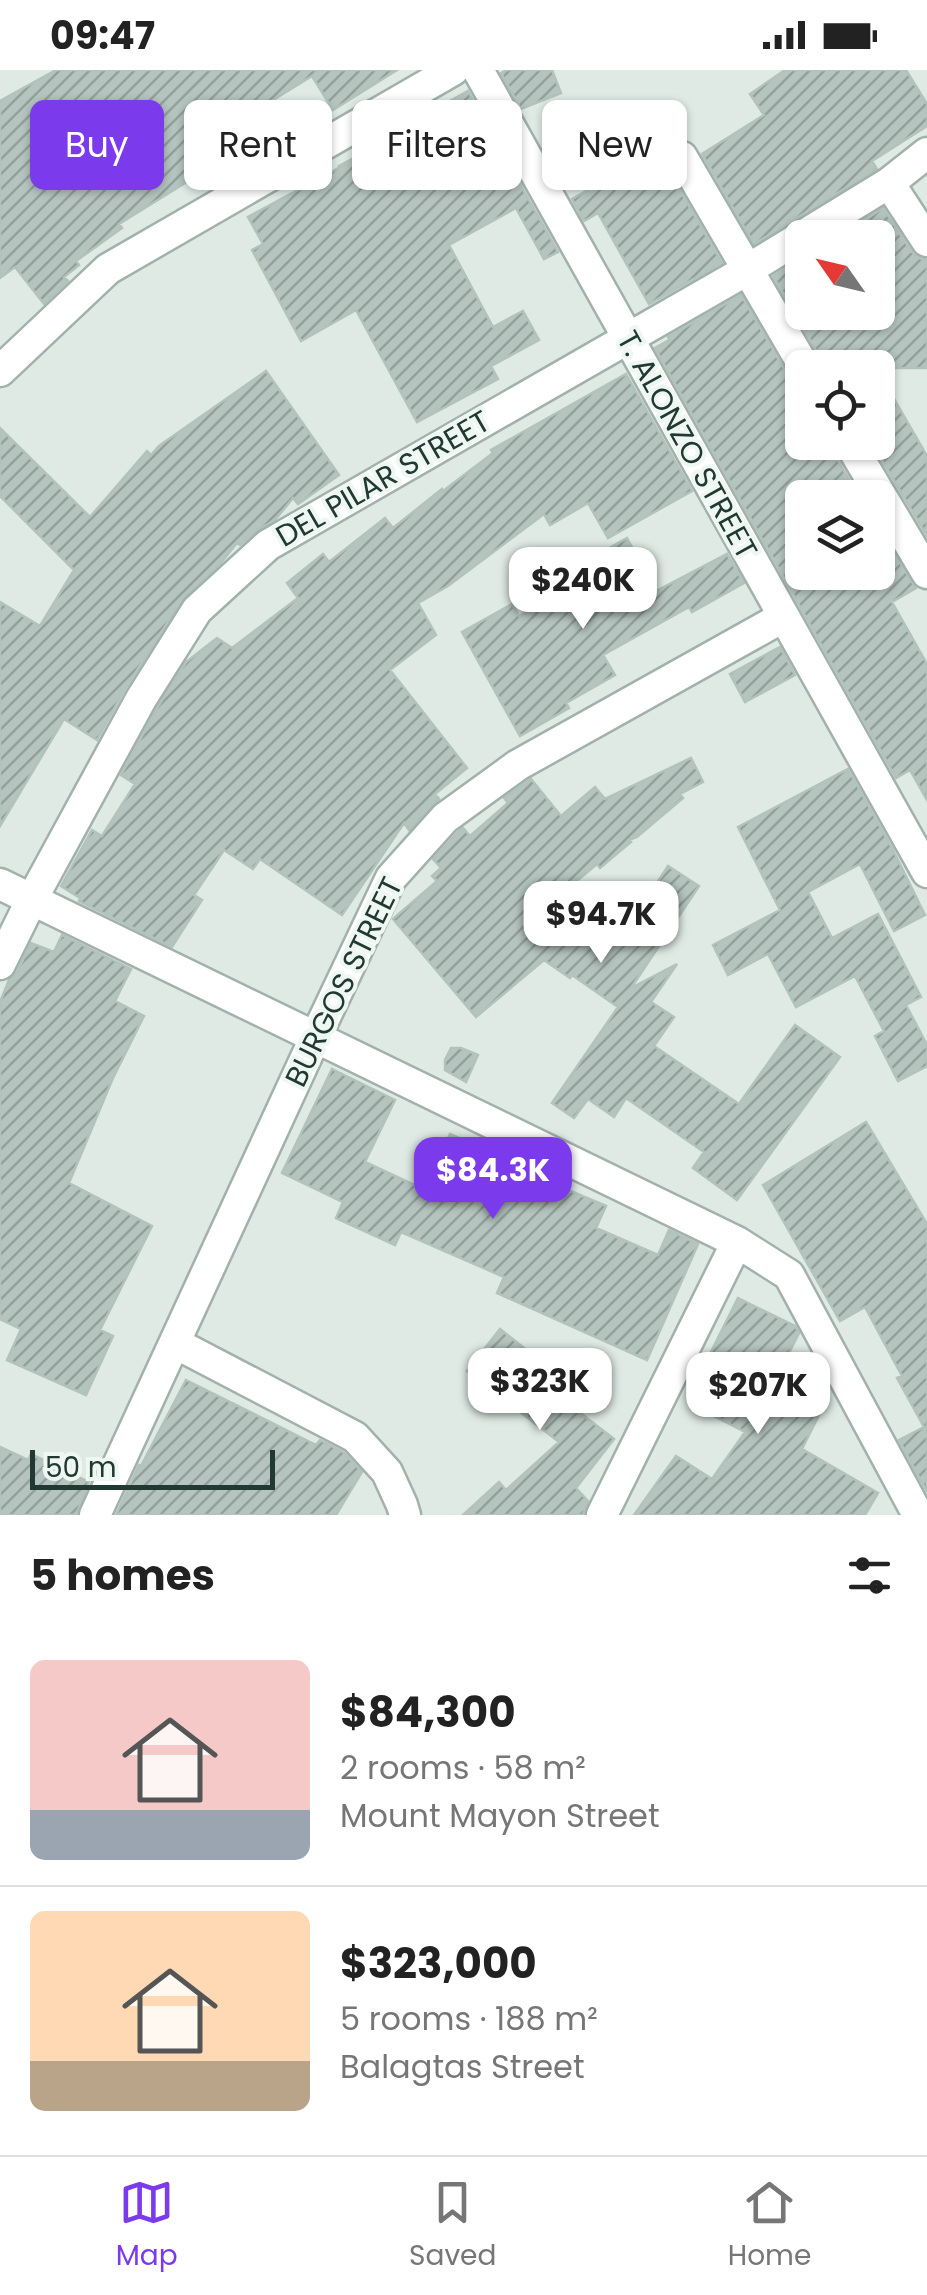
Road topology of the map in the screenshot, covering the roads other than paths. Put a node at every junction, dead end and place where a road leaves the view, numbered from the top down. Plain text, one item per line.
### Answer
1 (453, 70) edge
2 (478, 70) edge
3 (927, 154) edge
4 (687, 165) edge
5 (889, 183) junction
6 (927, 241) edge
7 (747, 270) junction
8 (627, 338) junction
9 (794, 350) edge
10 (0, 371) edge
11 (860, 460) edge
12 (927, 573) edge
13 (783, 617) junction
14 (927, 872) edge
15 (0, 884) edge
16 (32, 899) junction
17 (0, 964) edge
18 (316, 1036) junction
19 (737, 1242) junction
20 (176, 1344) junction
21 (95, 1515) edge
22 (404, 1515) edge
23 (602, 1515) edge
24 (918, 1515) edge

1 - 10 street
2 - 8 street, T. ALONZO STREET
3 - 5 street, DEL PILAR STREET
4 - 7 street
5 - 6 street
5 - 7 street, DEL PILAR STREET
7 - 8 street, DEL PILAR STREET
7 - 9 street
8 - 13 street, T. ALONZO STREET
8 - 16 street, DEL PILAR STREET
11 - 12 street
13 - 14 street, T. ALONZO STREET
13 - 18 street, BURGOS STREET
15 - 16 street
16 - 17 street, DEL PILAR STREET
16 - 18 street
18 - 19 street
18 - 20 street, BURGOS STREET
19 - 23 street
19 - 24 street
20 - 21 street, BURGOS STREET
20 - 22 street

